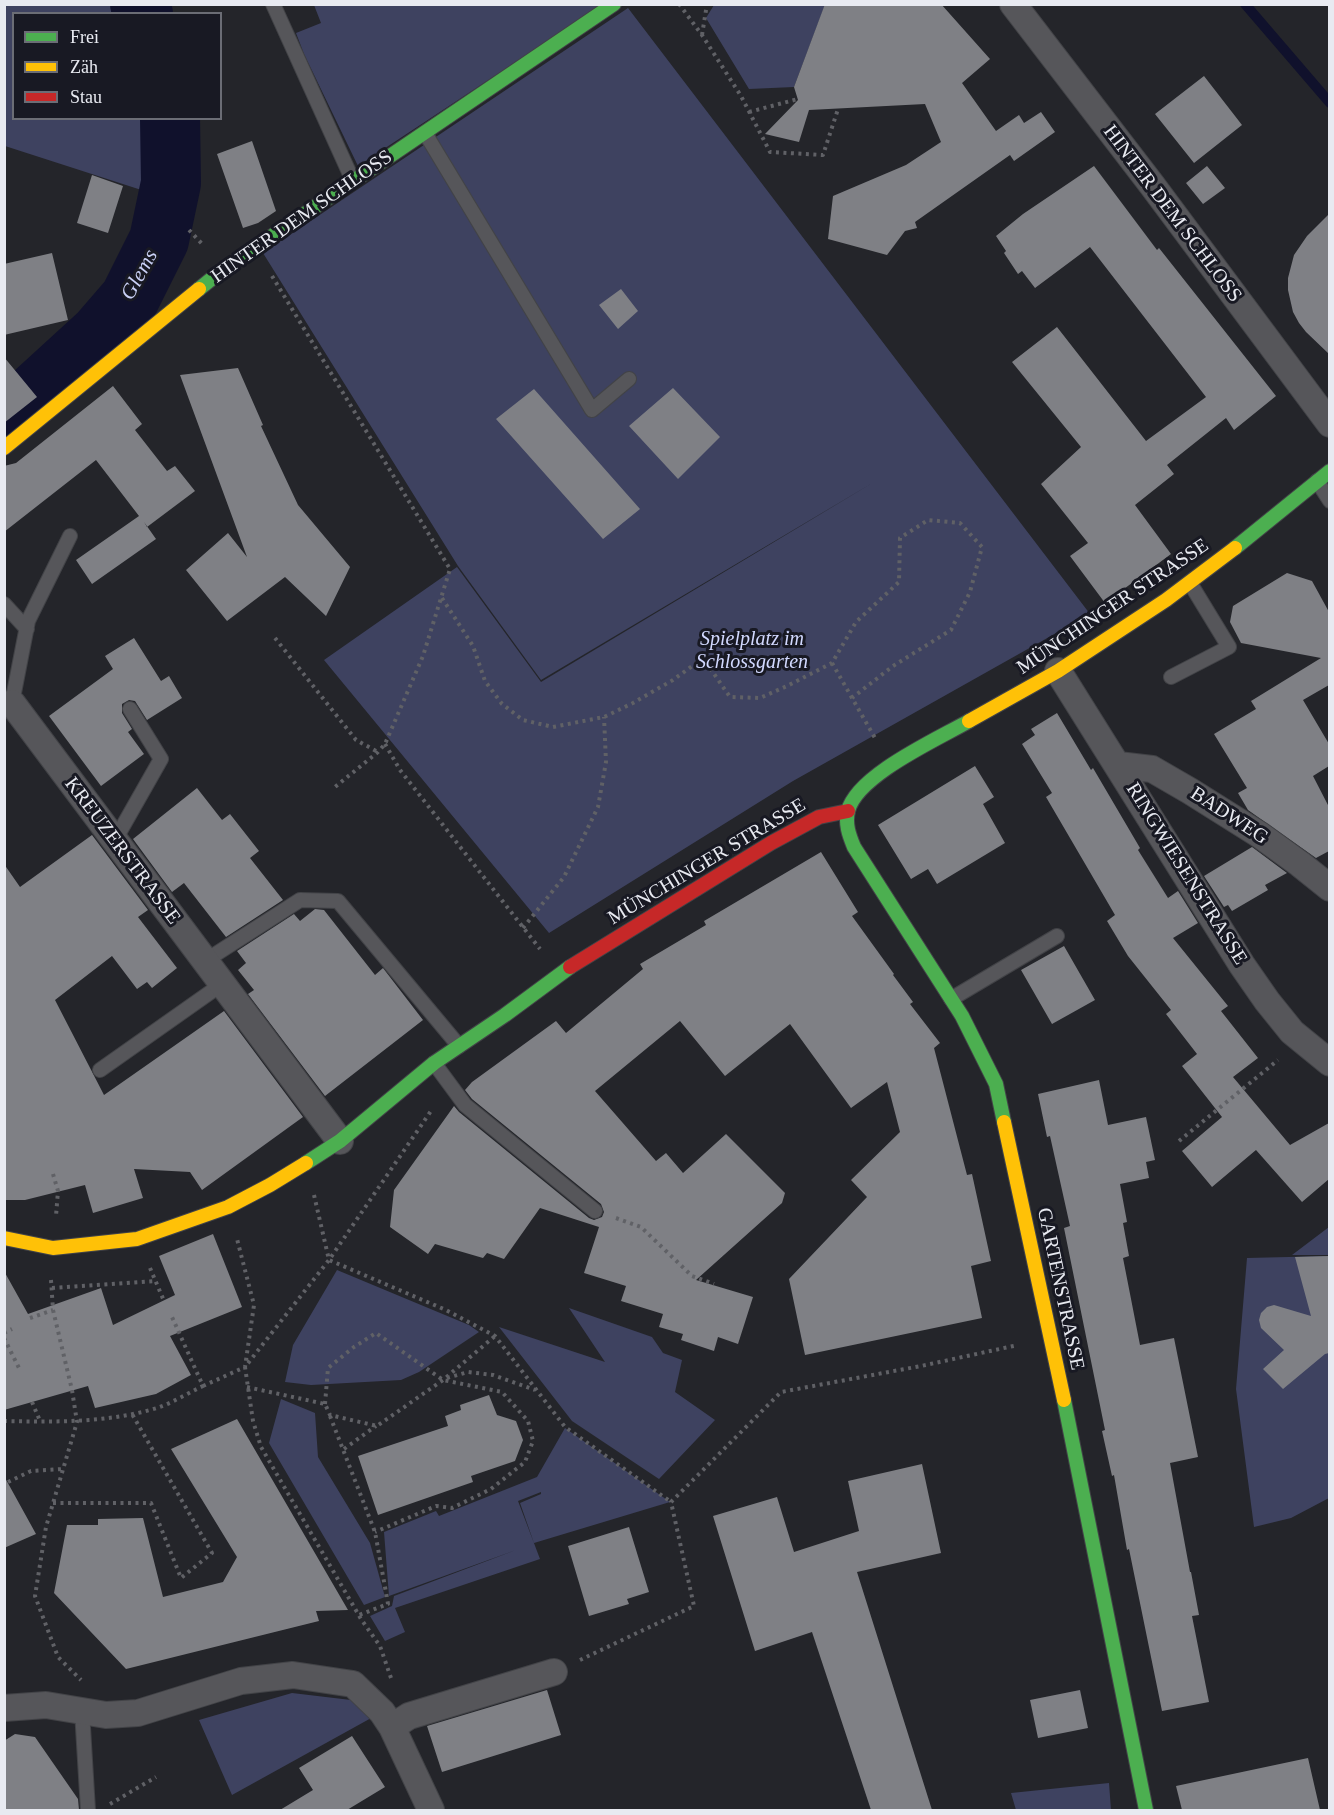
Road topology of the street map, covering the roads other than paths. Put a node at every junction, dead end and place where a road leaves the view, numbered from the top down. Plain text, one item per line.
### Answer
1 (273, 4) edge
2 (614, 4) edge
3 (1013, 4) edge
4 (425, 133) junction
5 (353, 181) junction
6 (629, 379) dead end
7 (1329, 424) edge
8 (4, 448) edge
9 (1329, 471) edge
10 (1317, 481) junction
11 (1329, 501) edge
12 (70, 536) dead end
13 (1190, 583) junction
14 (4, 604) edge
15 (27, 629) junction
16 (1058, 671) junction
17 (1171, 677) dead end
18 (12, 703) joint
19 (130, 709) dead end
20 (1118, 765) junction
21 (848, 811) junction
22 (115, 840) junction
23 (1329, 888) edge
24 (1057, 936) dead end
25 (205, 961) junction
26 (222, 984) junction
27 (951, 999) junction
28 (459, 1046) junction
29 (434, 1063) junction
30 (1329, 1063) edge
31 (100, 1070) dead end
32 (340, 1141) junction
33 (595, 1211) road end
34 (4, 1238) edge
35 (554, 1672) road end
36 (12, 1707) edge
37 (94, 1713) junction
38 (392, 1727) junction
39 (88, 1810) edge
40 (430, 1810) edge
41 (1146, 1810) edge

1 - 5 lane
2 - 4 street, HINTER DEM SCHLOSS
3 - 7 street, HINTER DEM SCHLOSS
4 - 5 street, HINTER DEM SCHLOSS
4 - 6 lane
5 - 8 street, HINTER DEM SCHLOSS
9 - 10 street, MÜNCHINGER STRASSE
10 - 11 lane
10 - 13 street, MÜNCHINGER STRASSE
12 - 15 lane, KREUZERSTRASSE
13 - 16 street, MÜNCHINGER STRASSE
13 - 17 lane
14 - 15 lane
15 - 18 lane, KREUZERSTRASSE
16 - 20 street, RINGWIESENSTRASSE
16 - 21 street, MÜNCHINGER STRASSE
18 - 22 street, KREUZERSTRASSE
19 - 22 lane
20 - 23 street, BADWEG
20 - 30 street, RINGWIESENSTRASSE
21 - 27 street, GARTENSTRASSE
21 - 28 street, MÜNCHINGER STRASSE
22 - 25 street, KREUZERSTRASSE
24 - 27 lane
25 - 26 street, KREUZERSTRASSE
25 - 28 lane
26 - 31 lane
26 - 32 street, KREUZERSTRASSE
27 - 41 street, GARTENSTRASSE
28 - 29 street, MÜNCHINGER STRASSE
29 - 32 street, MÜNCHINGER STRASSE
29 - 33 lane
32 - 34 street, MÜNCHINGER STRASSE
35 - 38 street
36 - 37 street
37 - 38 street
37 - 39 lane
38 - 40 street

